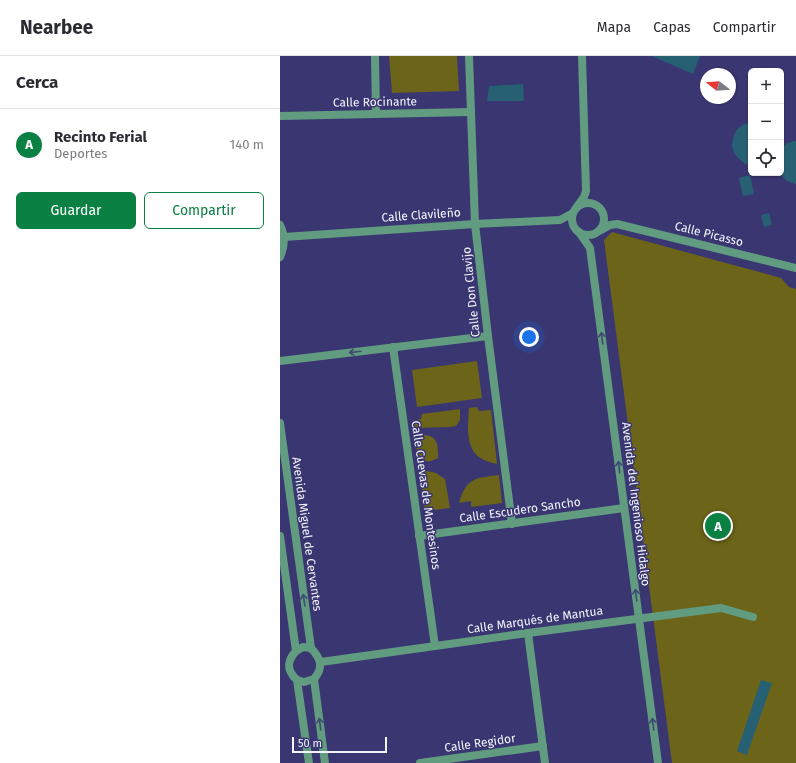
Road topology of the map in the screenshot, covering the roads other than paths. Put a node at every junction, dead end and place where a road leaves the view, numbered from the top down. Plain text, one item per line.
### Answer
1 (375, 56) edge
2 (469, 56) edge
3 (582, 56) edge
4 (471, 112) junction
5 (376, 114) junction
6 (280, 116) edge
7 (586, 191) junction
8 (595, 204) junction
9 (575, 211) junction
10 (602, 211) junction
11 (560, 220) junction
12 (475, 224) junction
13 (617, 224) junction
14 (280, 225) edge
15 (577, 230) junction
16 (599, 231) junction
17 (284, 237) junction
18 (590, 248) junction
19 (280, 257) edge
20 (796, 268) edge
21 (488, 336) junction
22 (393, 347) junction
23 (280, 361) edge
24 (280, 423) edge
25 (624, 508) junction
26 (512, 524) junction
27 (280, 536) edge
28 (419, 536) junction
29 (753, 617) dead end
30 (639, 618) junction
31 (528, 633) junction
32 (435, 646) junction
33 (311, 648) junction
34 (296, 651) junction
35 (321, 662) junction
36 (284, 667) edge
37 (314, 679) junction
38 (297, 680) junction
39 (543, 746) junction
40 (449, 761) edge
41 (309, 763) edge
42 (325, 763) edge
43 (420, 763) edge
44 (545, 763) edge
45 (658, 763) edge

1 - 5 street
2 - 4 street, Calle Don Clavijo
3 - 7 street
4 - 5 street, Calle Rocinante
4 - 12 street, Calle Don Clavijo
5 - 6 street, Calle Rocinante
7 - 8 street
7 - 9 street
8 - 9 street
8 - 10 street
9 - 11 street, Calle Clavileño
9 - 15 street
10 - 13 street, Calle Picasso
10 - 16 street
11 - 12 street, Calle Clavileño
11 - 15 street
12 - 17 street, Calle Clavileño
12 - 21 street, Calle Don Clavijo
13 - 16 street
13 - 20 street, Calle Picasso
14 - 17 street
15 - 16 street
15 - 18 street, Avenida del Ingenioso Hidalgo
16 - 18 street
17 - 19 street
25 -> 18 street, Avenida del Ingenioso Hidalgo
21 - 22 street
21 - 26 street, Calle Don Clavijo
22 -> 23 street
22 - 28 street, Calle Cuevas de Montesinos
33 -> 24 street, Avenida Miguel de Cervantes
25 - 26 street, Calle Escudero Sancho
30 -> 25 street, Avenida del Ingenioso Hidalgo
26 - 28 street, Calle Escudero Sancho
27 - 34 street
28 - 32 street, Calle Cuevas de Montesinos
29 - 30 street, Calle Marqués de Mantua
30 - 31 street, Calle Marqués de Mantua
45 -> 30 street, Avenida del Ingenioso Hidalgo
31 - 32 street, Calle Marqués de Mantua
31 - 39 street
32 - 35 street, Calle Marqués de Mantua
33 - 34 street
33 - 35 street, Avenida Miguel de Cervantes
34 - 36 street
35 - 37 street
36 - 38 street
37 - 38 street
42 -> 37 street
38 - 41 street
39 - 40 street, Calle Regidor
39 - 44 street
40 - 43 street, Calle Regidor

